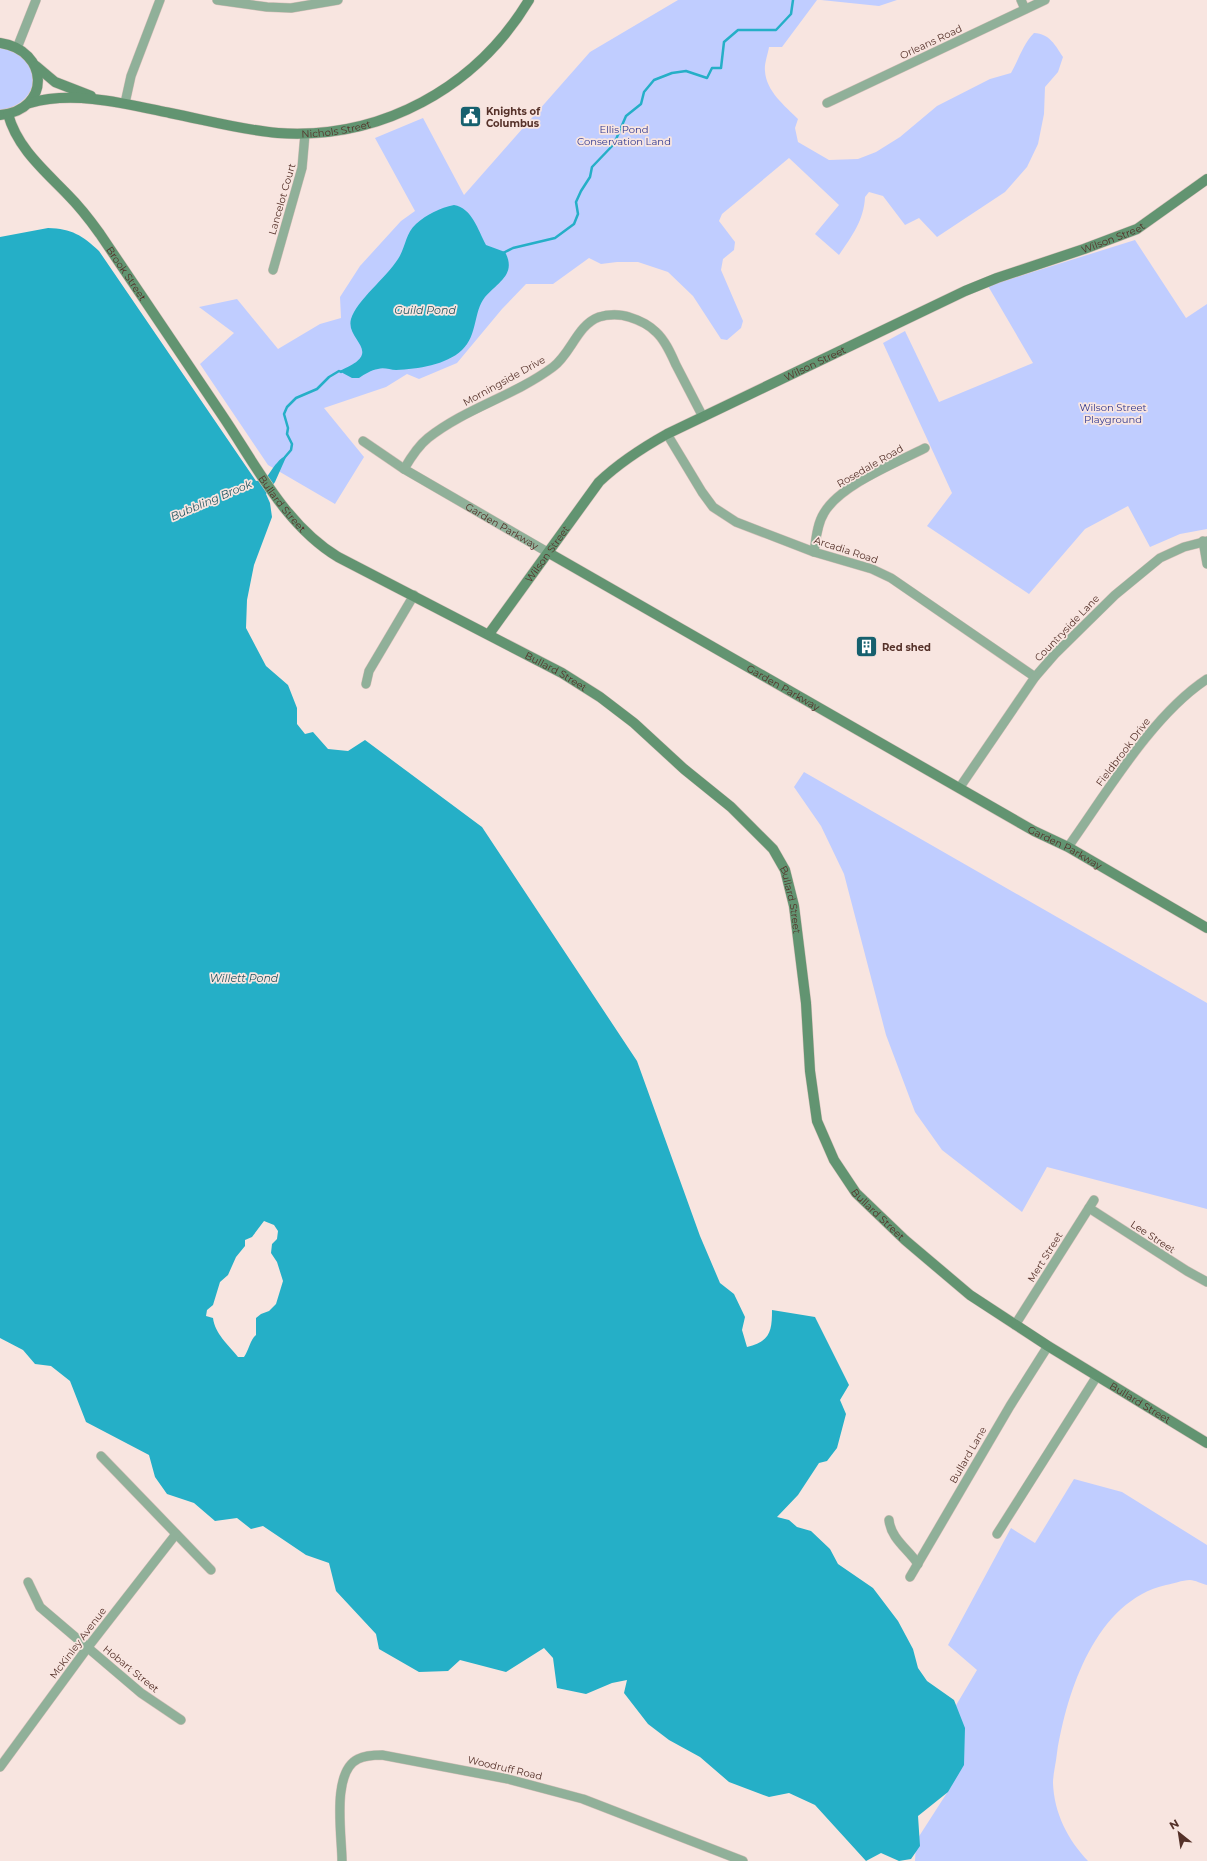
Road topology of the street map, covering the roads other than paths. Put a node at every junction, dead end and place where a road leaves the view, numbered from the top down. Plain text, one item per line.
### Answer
1 (36, 0) edge
2 (160, 0) edge
3 (217, 0) edge
4 (338, 0) edge
5 (529, 0) edge
6 (1021, 0) edge
7 (1045, 0) edge
8 (1025, 9) junction
9 (0, 43) edge
10 (17, 48) junction
11 (34, 64) junction
12 (98, 99) junction
13 (30, 103) junction
14 (827, 103) dead end
15 (125, 104) junction
16 (4, 114) edge
17 (305, 134) junction
18 (1207, 179) edge
19 (273, 270) dead end
20 (703, 417) junction
21 (667, 434) junction
22 (238, 439) joint
23 (363, 441) dead end
24 (924, 448) dead end
25 (404, 468) junction
26 (1205, 541) edge
27 (814, 552) junction
28 (549, 553) junction
29 (1207, 564) edge
30 (414, 595) junction
31 (489, 634) junction
32 (1035, 677) junction
33 (1207, 679) edge
34 (366, 684) dead end
35 (960, 787) junction
36 (1068, 847) junction
37 (1207, 928) edge
38 (1094, 1200) dead end
39 (1089, 1208) junction
40 (1207, 1282) edge
41 (1015, 1325) junction
42 (1048, 1346) junction
43 (1097, 1376) junction
44 (1207, 1443) edge
45 (101, 1456) dead end
46 (889, 1520) dead end
47 (176, 1534) junction
48 (997, 1534) dead end
49 (918, 1564) junction
50 (211, 1570) dead end
51 (910, 1578) dead end
52 (28, 1582) dead end
53 (88, 1647) junction
54 (181, 1720) dead end
55 (0, 1766) edge
56 (342, 1861) edge
57 (743, 1861) edge

1 - 10 street
2 - 15 street
3 - 4 street
5 - 17 main road, Nichols Street
6 - 8 street
7 - 8 street, Orleans Road
8 - 14 street, Orleans Road
9 - 10 main road
10 - 11 main road, Nichols Street
11 - 12 main road, Nichols Street
11 - 13 main road
12 - 13 main road, Nichols Street
12 - 15 main road, Nichols Street
13 - 16 main road, Brook Street
15 - 17 main road, Nichols Street
16 - 22 main road, Brook Street
17 - 19 street, Lancelot Court
18 - 20 main road, Wilson Street
20 - 21 main road, Wilson Street
20 - 25 street, Morningside Drive
21 - 27 street, Arcadia Road
21 - 28 main road, Wilson Street
22 - 30 main road, Bullard Street
23 - 25 street, Garden Parkway
24 - 27 street, Rosedale Road
25 - 28 street, Garden Parkway
26 - 29 street
26 - 32 street, Countryside Lane
27 - 32 street, Arcadia Road
28 - 31 main road, Wilson Street
28 - 35 main road, Garden Parkway
30 - 31 main road, Bullard Street
30 - 34 street
31 - 41 main road, Bullard Street
32 - 35 street, Countryside Lane
33 - 36 street, Fieldbrook Drive
35 - 36 main road, Garden Parkway
36 - 37 main road, Garden Parkway
38 - 39 street, Mert Street
39 - 40 street, Lee Street
39 - 41 street, Mert Street
41 - 42 main road, Bullard Street
42 - 43 main road, Bullard Street
42 - 49 street, Bullard Lane
43 - 44 main road, Bullard Street
43 - 48 street
45 - 47 street
46 - 49 street
47 - 50 street
47 - 53 street, McKinley Avenue
49 - 51 street, Bullard Lane
52 - 53 street, Hobart Street
53 - 54 street, Hobart Street
53 - 55 street, McKinley Avenue
56 - 57 street, Woodruff Road

